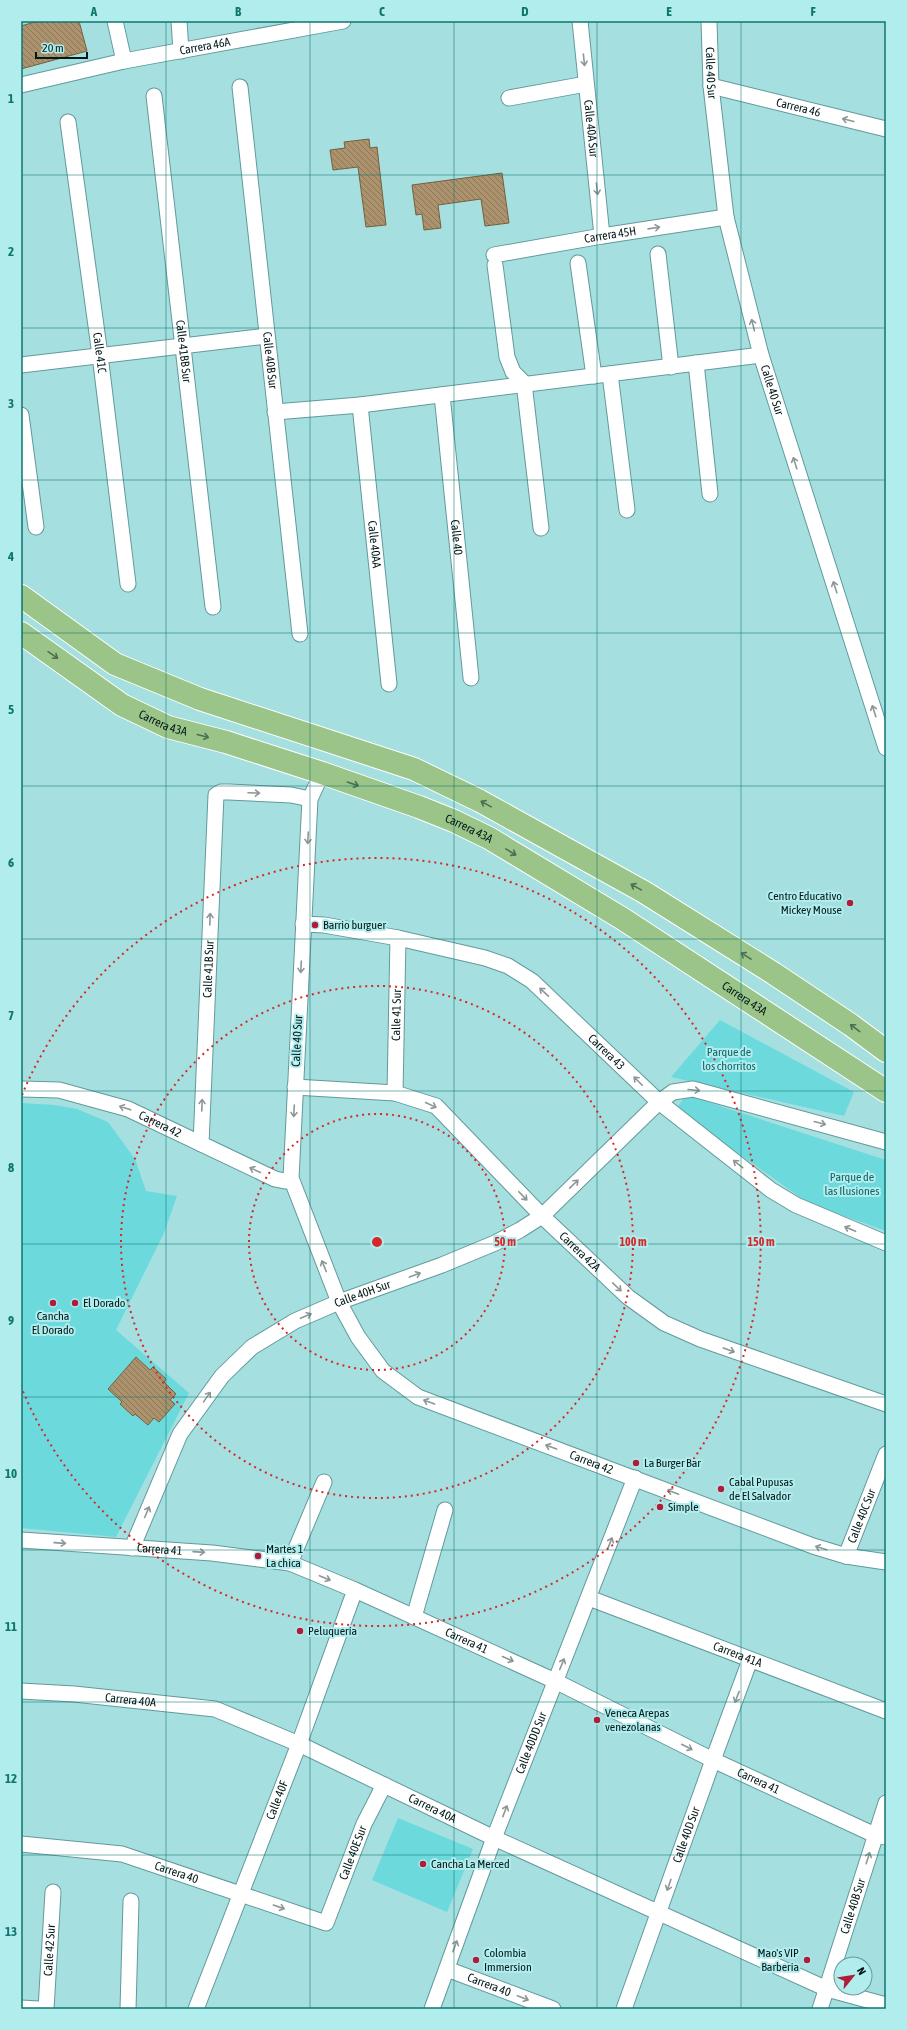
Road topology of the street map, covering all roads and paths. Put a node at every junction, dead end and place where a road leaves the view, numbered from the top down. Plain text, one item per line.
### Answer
1 (115, 21) edge
2 (179, 21) edge
3 (343, 21) edge
4 (580, 21) edge
5 (709, 21) edge
6 (181, 51) junction
7 (124, 61) junction
8 (586, 84) junction
9 (21, 85) edge
10 (711, 86) junction
11 (240, 87) dead end
12 (154, 96) dead end
13 (509, 98) dead end
14 (68, 122) dead end
15 (886, 129) edge
16 (726, 217) junction
17 (602, 236) junction
18 (658, 254) dead end
19 (578, 263) dead end
20 (267, 336) junction
21 (183, 345) junction
22 (100, 355) junction
23 (760, 355) junction
24 (696, 363) junction
25 (21, 365) edge
26 (671, 367) junction
27 (610, 374) junction
28 (594, 376) junction
29 (524, 383) junction
30 (442, 395) junction
31 (360, 405) junction
32 (275, 412) junction
33 (21, 416) edge
34 (710, 494) dead end
35 (627, 510) dead end
36 (36, 527) dead end
37 (541, 528) dead end
38 (128, 584) dead end
39 (21, 596) edge
40 (213, 607) dead end
41 (21, 633) edge
42 (300, 634) dead end
43 (471, 678) dead end
44 (389, 684) dead end
45 (886, 748) edge
46 (322, 773) junction
47 (310, 799) junction
48 (303, 924) junction
49 (398, 938) junction
50 (886, 1051) edge
51 (295, 1087) junction
52 (21, 1089) edge
53 (886, 1091) edge
54 (395, 1093) junction
55 (659, 1102) junction
56 (886, 1142) edge
57 (201, 1144) junction
58 (291, 1178) junction
59 (542, 1216) junction
60 (886, 1244) edge
61 (339, 1302) junction
62 (886, 1404) edge
63 (886, 1454) edge
64 (635, 1478) junction
65 (324, 1482) dead end
66 (445, 1510) dead end
67 (21, 1540) edge
68 (132, 1548) junction
69 (846, 1556) junction
70 (886, 1562) edge
71 (290, 1563) junction
72 (356, 1590) junction
73 (589, 1598) junction
74 (414, 1617) junction
75 (750, 1660) junction
76 (555, 1681) junction
77 (21, 1691) edge
78 (886, 1711) edge
79 (299, 1744) junction
80 (712, 1760) junction
81 (384, 1785) junction
82 (886, 1803) edge
83 (881, 1836) edge
84 (494, 1838) junction
85 (21, 1844) edge
86 (53, 1892) dead end
87 (242, 1894) junction
88 (131, 1901) dead end
89 (658, 1914) junction
90 (326, 1923) joint
91 (447, 1969) junction
92 (826, 1989) junction
93 (878, 2006) edge
94 (21, 2008) edge
95 (39, 2009) edge
96 (46, 2009) edge
97 (128, 2009) edge
98 (196, 2009) edge
99 (432, 2009) edge
100 (553, 2009) edge
101 (624, 2009) edge
102 (820, 2009) edge

1 - 7 street
2 - 6 street
3 - 6 street, Carrera 46A
4 -> 8 street, Calle 40A Sur
5 - 10 street, Calle 40 Sur
6 - 7 street, Carrera 46A
7 - 9 street, Carrera 46A
8 - 13 street
8 -> 17 street, Calle 40A Sur
15 -> 10 street, Carrera 46
10 - 16 street, Calle 40 Sur
11 - 20 street, Calle 40B Sur
12 - 21 street, Calle 41BB Sur
14 - 22 street, Calle 41C
17 -> 16 street, Carrera 45H
23 -> 16 street, Calle 40 Sur
17 - 29 street, Carrera 45H
18 - 26 street
19 - 28 street
20 - 21 street
20 - 32 street, Calle 40B Sur
21 - 22 street
21 - 40 street, Calle 41BB Sur
22 - 25 street
22 - 38 street, Calle 41C
23 - 24 street
45 -> 23 street, Calle 40 Sur
24 - 26 street
24 - 34 street
26 - 27 street
27 - 28 street
27 - 35 street
28 - 29 street
29 - 30 street
29 - 37 street
30 - 31 street
30 - 43 street, Calle 40
31 - 32 street
31 - 44 street, Calle 40AA
32 - 42 street, Calle 40B Sur
33 - 36 street
50 -> 39 main road
41 -> 46 main road, Carrera 43A
46 - 47 street, Calle 40 Sur
46 -> 53 main road, Carrera 43A
47 -> 48 street, Calle 40 Sur
57 -> 47 street, Calle 41B Sur
48 - 49 street, Carrera 43
48 -> 51 street, Calle 40 Sur
49 - 54 street, Calle 41 Sur
55 -> 49 street, Carrera 43
51 - 54 street, Carrera 42A
51 -> 58 street, Calle 40 Sur
57 -> 52 street, Carrera 42
54 -> 59 street, Carrera 42A
55 -> 56 street
59 -> 55 street, Calle 40H Sur
60 -> 55 street, Carrera 43
58 -> 57 street, Carrera 42
61 -> 58 street, Calle 40 Sur
61 -> 59 street, Calle 40H Sur
59 -> 62 street, Carrera 42A
64 -> 61 street, Carrera 42
68 -> 61 street, Calle 40H Sur
63 - 69 street, Calle 40C Sur
69 -> 64 street, Carrera 42
73 -> 64 street, Calle 40DD Sur
65 - 71 street
66 - 74 street
67 -> 68 street, Carrera 41
68 -> 71 street, Carrera 41
69 - 70 street, Carrera 42
71 -> 72 street, Carrera 41
72 - 74 street, Carrera 41
72 - 79 street, Calle 40F
73 - 75 street, Carrera 41A
76 -> 73 street, Calle 40DD Sur
74 -> 76 street, Carrera 41
75 - 78 street, Carrera 41A
75 -> 80 street, Calle 40D Sur
76 -> 80 street, Carrera 41
84 -> 76 street, Calle 40DD Sur
77 - 79 street, Carrera 40A
79 - 81 street, Carrera 40A
79 - 87 street, Calle 40F
80 - 83 street, Carrera 41
80 -> 89 street, Calle 40D Sur
81 - 84 street, Carrera 40A
81 - 90 street, Calle 40E Sur
82 - 83 street, Calle 40B Sur
92 -> 83 street, Calle 40B Sur
84 - 89 street, Carrera 40A
91 -> 84 street, Calle 40DD Sur
85 - 87 street, Carrera 40
86 - 96 street, Calle 42 Sur
87 -> 90 street, Carrera 40
87 - 98 street, Calle 40F
88 - 97 street
89 - 92 street, Carrera 40A
89 - 101 street, Calle 40D Sur
91 - 99 street, Calle 40DD Sur
91 -> 100 street, Carrera 40
92 - 93 street
92 - 102 street, Calle 40B Sur
94 - 95 street

